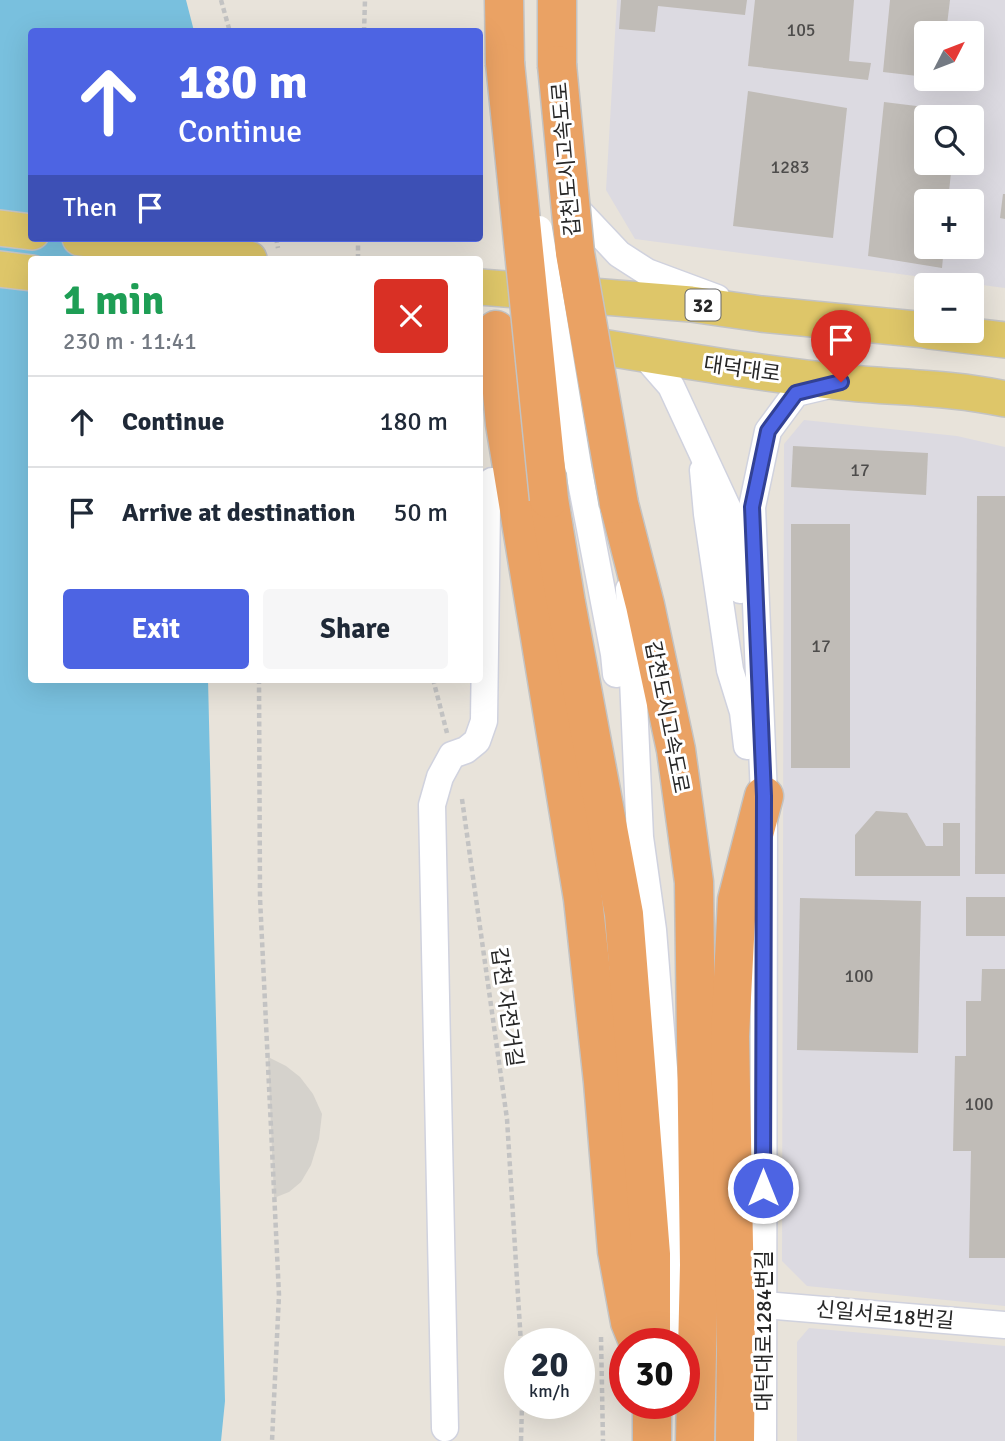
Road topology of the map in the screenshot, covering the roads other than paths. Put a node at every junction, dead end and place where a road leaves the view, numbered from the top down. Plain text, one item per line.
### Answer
1 (494, 0) edge
2 (504, 0) edge
3 (546, 0) edge
4 (557, 0) edge
5 (505, 62) junction
6 (551, 183) junction
7 (0, 228) edge
8 (28, 232) edge
9 (112, 242) edge
10 (226, 256) edge
11 (0, 269) edge
12 (28, 272) edge
13 (495, 288) edge
14 (559, 294) junction
15 (761, 314) junction
16 (914, 330) edge
17 (496, 331) edge
18 (984, 338) edge
19 (1005, 340) edge
20 (562, 341) junction
21 (643, 354) junction
22 (841, 382) junction
23 (1005, 398) edge
24 (492, 481) dead end
25 (624, 521) junction
26 (764, 796) junction
27 (624, 914) junction
28 (764, 1305) junction
29 (1005, 1325) edge
30 (632, 1328) edge
31 (652, 1328) edge
32 (681, 1328) edge
33 (697, 1328) edge
34 (652, 1419) edge
35 (695, 1419) edge
36 (445, 1428) dead end
37 (652, 1441) edge
38 (695, 1441) edge
39 (736, 1441) edge
40 (764, 1441) edge

1 - 13 street
2 - 5 highway
3 - 6 street
4 - 25 highway, 갑천도시고속도로, bridge
5 - 27 highway, bridge
5 - 27 street, bridge
6 - 14 street
6 - 15 street
7 - 8 main road
9 - 10 main road
11 - 12 main road
13 - 14 main road, 32
13 - 17 street
14 - 15 main road, 32
14 - 20 street
15 - 16 main road, 32
17 - 20 main road, 대덕대로
17 - 30 highway
18 - 19 main road, 32
20 - 21 main road, 대덕대로
21 - 22 main road, 대덕대로
21 - 26 street
22 - 23 main road, 대덕대로
22 - 26 street, 대덕대로1284번길
24 - 36 street
25 - 32 street
25 - 33 highway, 갑천도시고속도로
26 - 28 street, 대덕대로1284번길
26 - 39 highway
27 - 31 highway
28 - 29 street, 신일서로18번길
28 - 40 street, 대덕대로1284번길
34 - 37 highway
35 - 38 highway, 갑천도시고속도로

